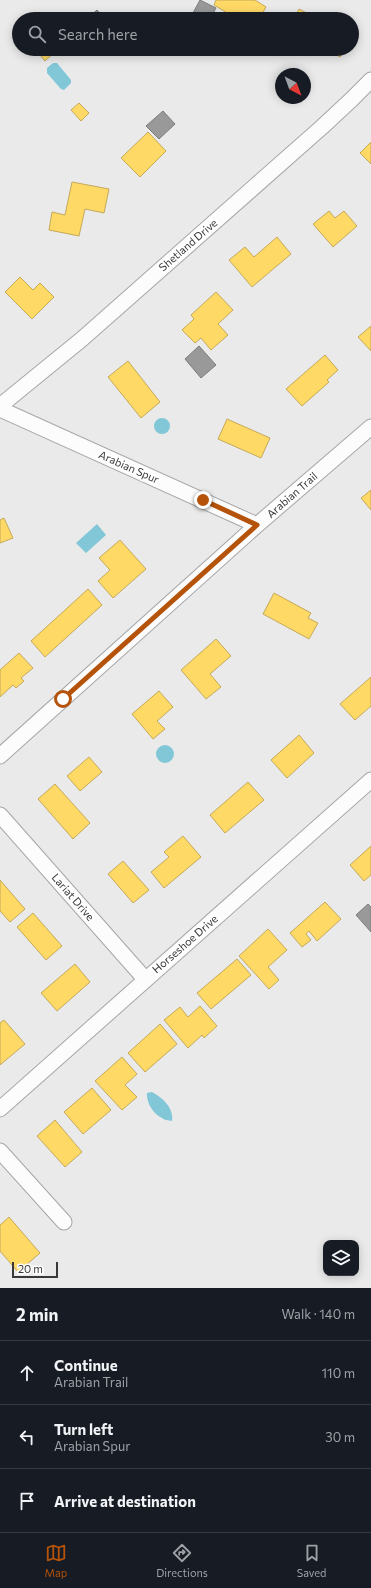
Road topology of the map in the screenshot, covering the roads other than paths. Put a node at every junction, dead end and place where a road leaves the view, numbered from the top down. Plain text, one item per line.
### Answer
1 (371, 80) edge
2 (0, 407) edge
3 (371, 427) edge
4 (257, 525) junction
5 (0, 756) edge
6 (371, 780) edge
7 (0, 815) edge
8 (145, 979) junction
9 (0, 1109) edge
10 (0, 1151) edge
11 (64, 1222) dead end

1 - 2 street, Shetland Drive
2 - 4 street, Arabian Spur
3 - 4 street, Arabian Trail
4 - 5 street, Arabian Trail
6 - 8 street, Horseshoe Drive
7 - 8 street, Lariat Drive
8 - 9 street, Horseshoe Drive
10 - 11 street

